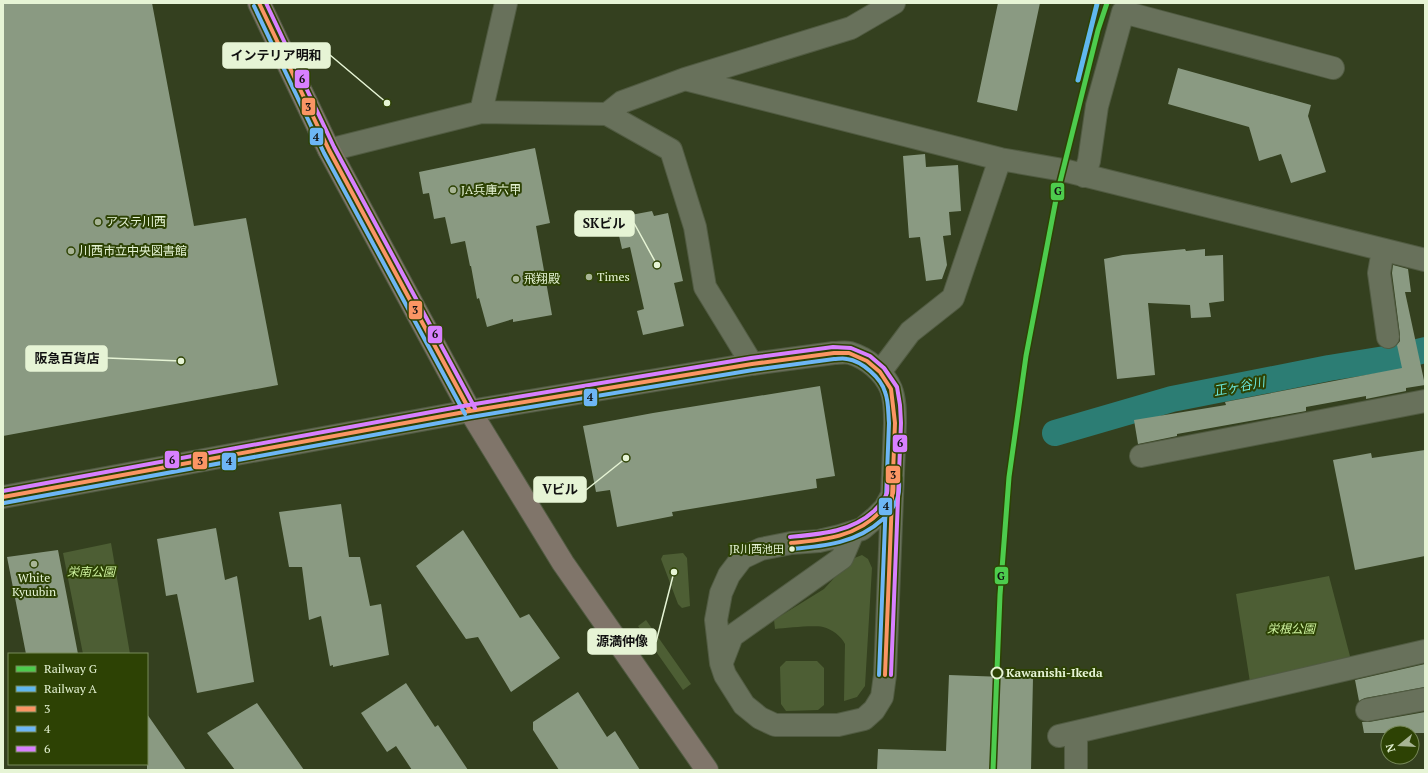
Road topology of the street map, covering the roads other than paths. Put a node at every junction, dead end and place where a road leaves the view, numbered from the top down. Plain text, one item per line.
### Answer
1 (259, 3) edge
2 (506, 3) edge
3 (894, 3) edge
4 (1333, 68) dead end
5 (685, 79) junction
6 (481, 112) junction
7 (607, 114) junction
8 (329, 150) junction
9 (1000, 159) junction
10 (1084, 176) junction
11 (1383, 250) junction
12 (1425, 260) edge
13 (1388, 337) dead end
14 (752, 364) junction
15 (880, 372) junction
16 (1425, 401) edge
17 (470, 411) junction
18 (1141, 456) dead end
19 (892, 495) junction
20 (3, 497) edge
21 (853, 532) junction
22 (1425, 651) edge
23 (722, 663) junction
24 (1425, 699) edge
25 (1367, 710) dead end
26 (707, 770) edge
27 (1076, 770) edge

1 - 8 highway
2 - 6 street
3 - 5 street
4 - 10 street
5 - 7 street
5 - 9 street
6 - 7 street
6 - 8 street
7 - 14 street
8 - 17 highway
9 - 10 street
9 - 15 street
10 - 11 street
11 - 12 street
11 - 13 street
14 - 15 street
14 - 17 street
15 - 19 street
16 - 18 street
17 - 20 street
17 - 26 highway
19 - 21 street
19 - 23 street
21 - 23 street
21 - 23 street
22 - 27 street
24 - 25 street

